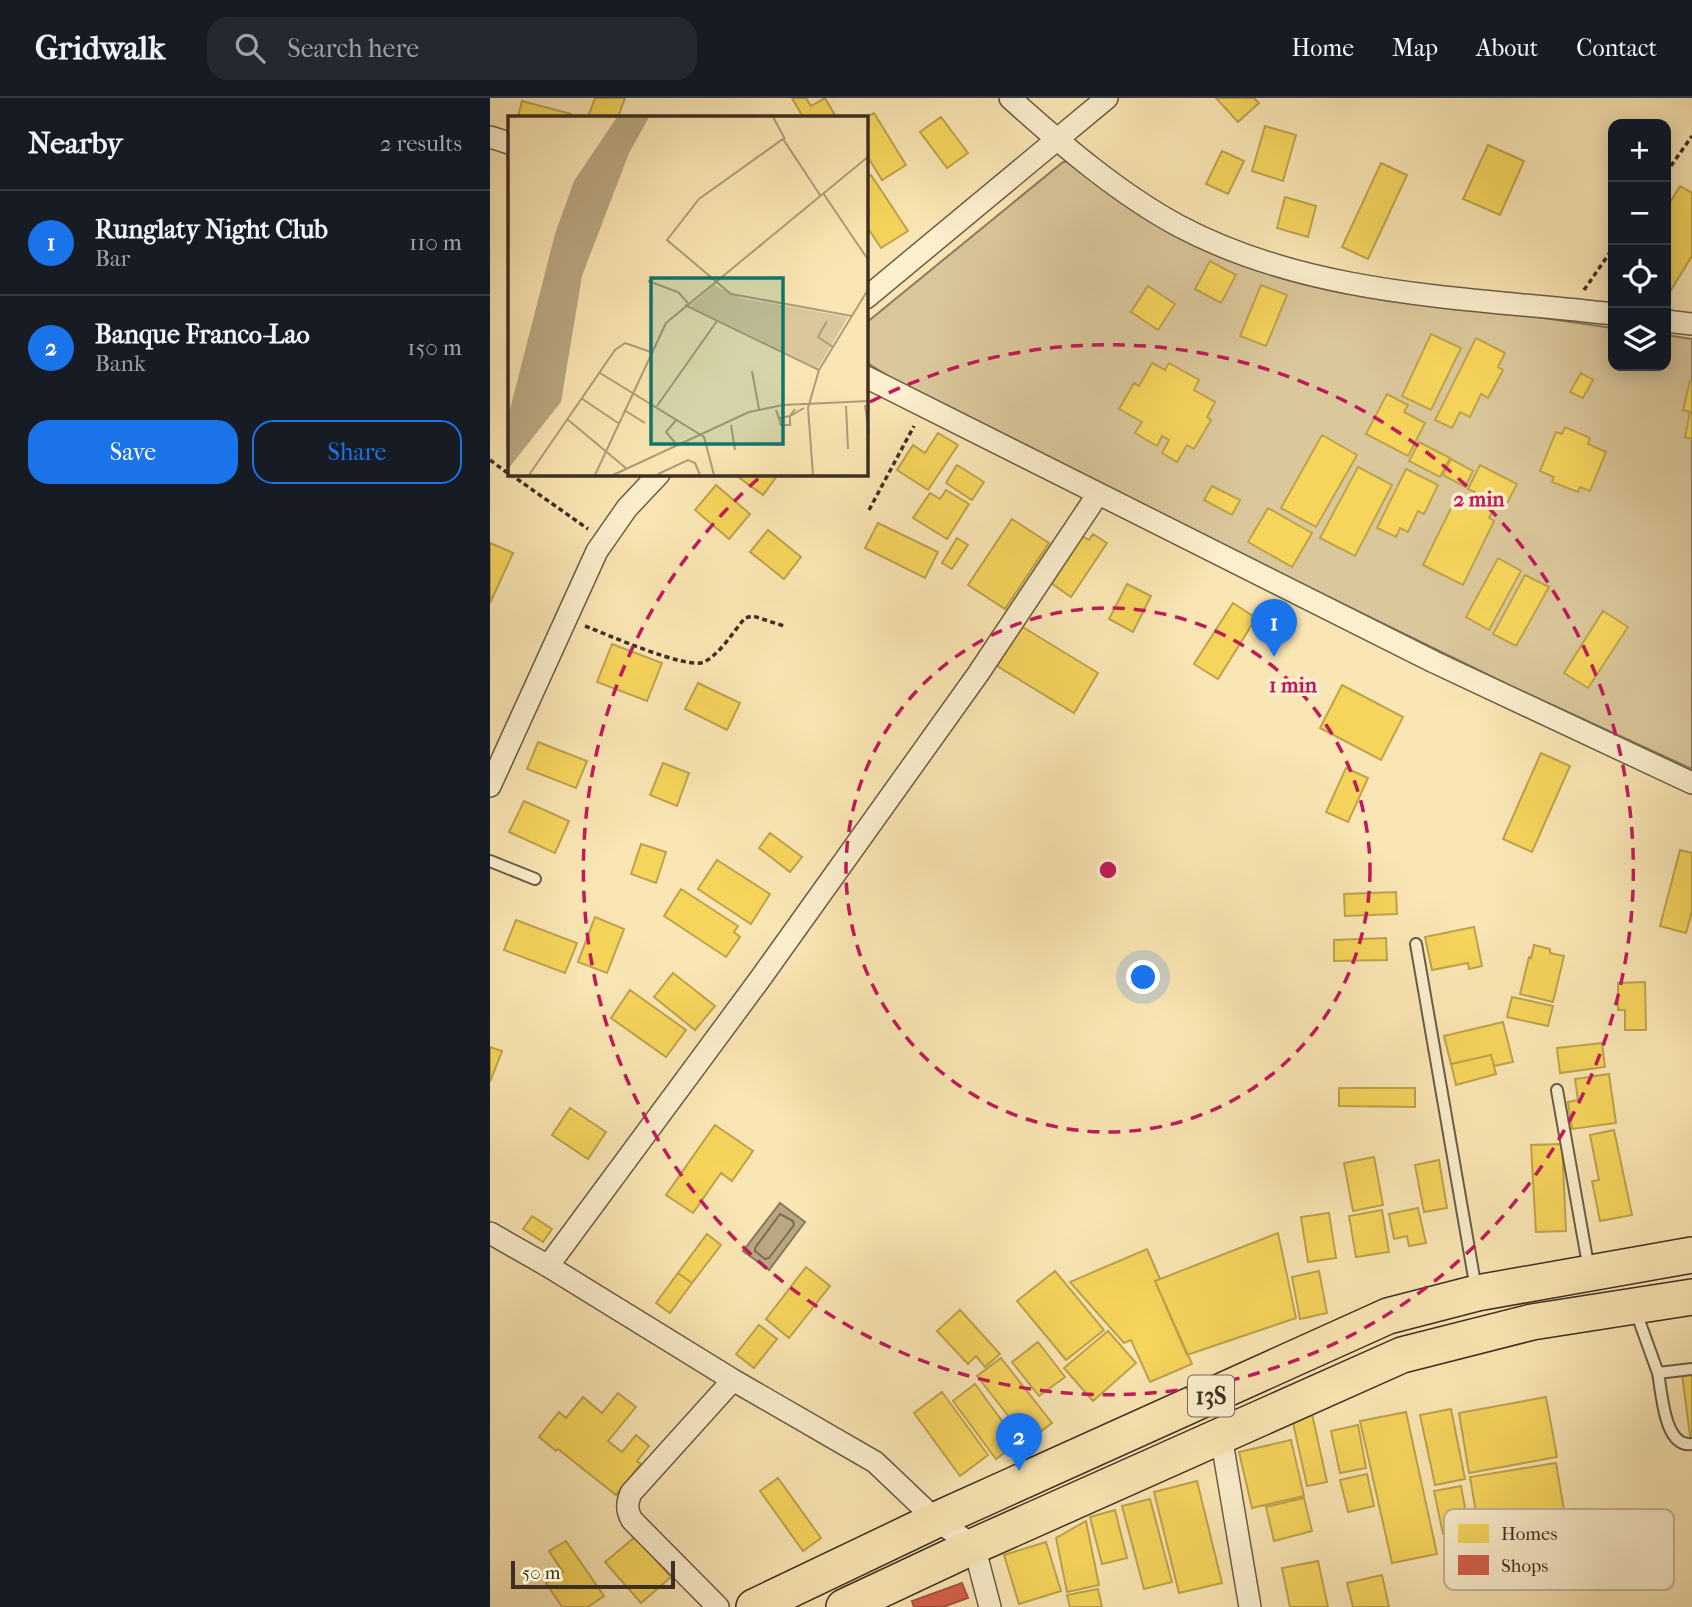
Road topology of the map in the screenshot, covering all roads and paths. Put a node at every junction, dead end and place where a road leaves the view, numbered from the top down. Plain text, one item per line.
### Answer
1 (1010, 98) edge
2 (1107, 98) edge
3 (1692, 136) edge
4 (490, 137) edge
5 (1056, 139) junction
6 (508, 143) edge
7 (1671, 166) edge
8 (1608, 255) edge
9 (868, 296) edge
10 (1570, 309) junction
11 (1608, 313) edge
12 (1671, 322) edge
13 (1692, 324) edge
14 (868, 378) edge
15 (925, 406) junction
16 (490, 460) edge
17 (508, 473) edge
18 (513, 476) edge
19 (657, 476) edge
20 (1098, 494) junction
21 (869, 510) dead end
22 (605, 541) junction
23 (566, 619) junction
24 (784, 626) dead end
25 (492, 777) edge
26 (1692, 783) edge
27 (490, 861) edge
28 (535, 879) dead end
29 (1416, 944) dead end
30 (1557, 1090) dead end
31 (490, 1233) edge
32 (1692, 1255) edge
33 (548, 1266) junction
34 (1590, 1273) junction
35 (1477, 1293) junction
36 (1692, 1297) edge
37 (1634, 1306) junction
38 (1692, 1369) edge
39 (1658, 1373) junction
40 (733, 1380) junction
41 (1222, 1436) junction
42 (1692, 1444) edge
43 (936, 1520) junction
44 (974, 1546) junction
45 (718, 1607) edge
46 (754, 1607) edge
47 (844, 1607) edge
48 (990, 1607) edge
49 (1251, 1607) edge

1 - 5 street
2 - 5 street
3 - 7 path
4 - 6 street
5 - 9 street
5 - 10 street
8 - 10 path
10 - 11 street
12 - 13 street
14 - 15 street
15 - 20 street
15 - 21 path
16 - 17 path
18 - 22 path
19 - 22 street
20 - 26 street
20 - 33 street
22 - 23 street
23 - 24 path
23 - 25 street
27 - 28 lane
29 - 35 lane
30 - 34 lane
31 - 33 street
32 - 34 highway, 13S
33 - 40 street
34 - 35 highway, 13S
35 - 43 highway, 13S
36 - 37 highway, 13S
37 - 39 lane
37 - 41 highway, 13S
38 - 39 lane
39 - 42 lane
40 - 43 street
40 - 45 street
41 - 44 highway, 13S
41 - 49 street
43 - 44 street
43 - 46 highway, 13S
44 - 47 highway, 13S
44 - 48 street

